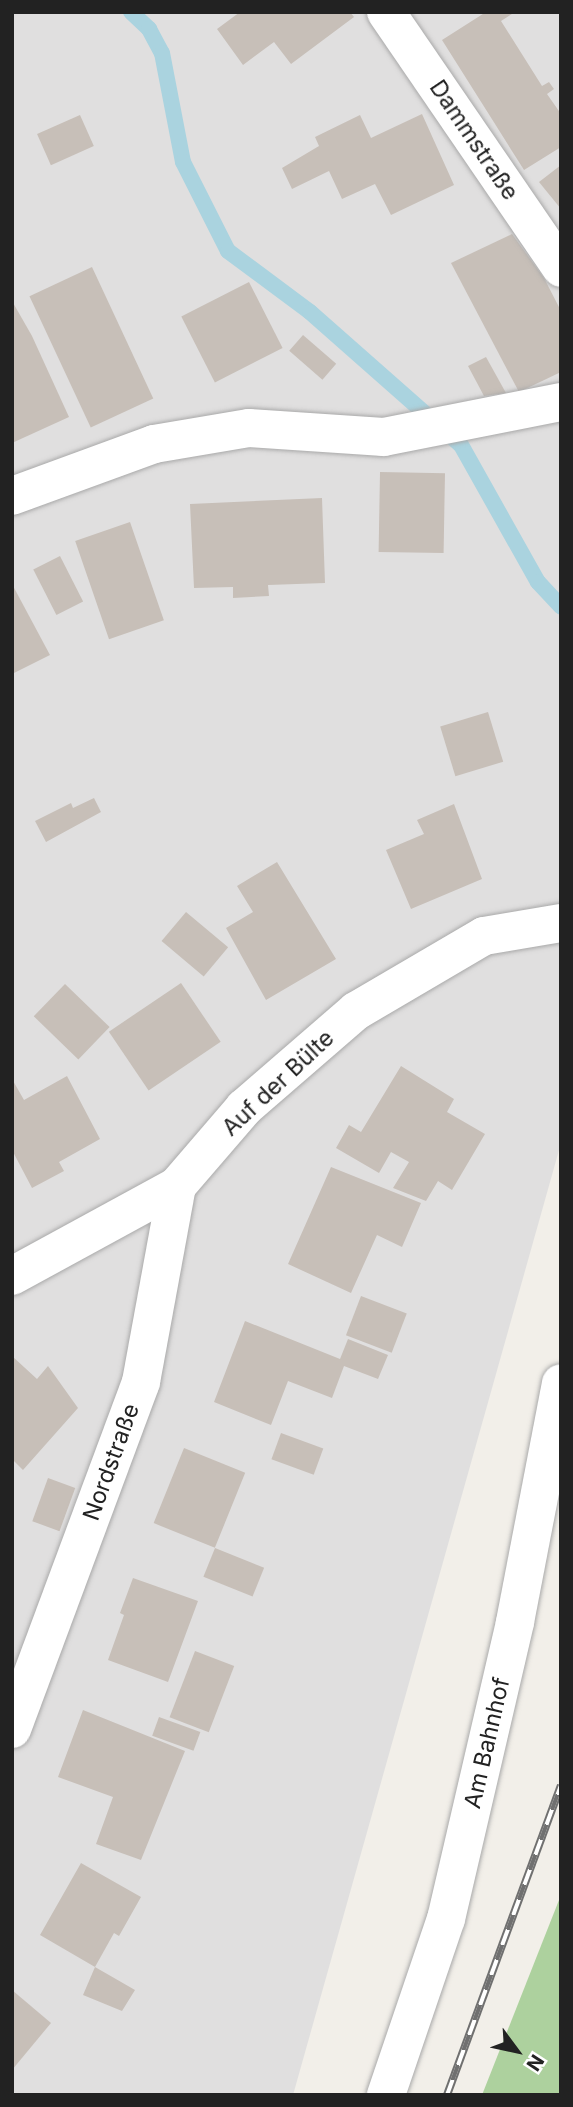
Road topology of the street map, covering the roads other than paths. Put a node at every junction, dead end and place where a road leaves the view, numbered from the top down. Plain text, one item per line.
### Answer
1 (386, 12) edge
2 (561, 268) edge
3 (561, 402) edge
4 (12, 496) edge
5 (561, 923) edge
6 (177, 1186) junction
7 (12, 1276) edge
8 (561, 1383) edge
9 (12, 1729) edge
10 (386, 2095) edge

1 - 2 street, Dammstraße
3 - 4 street
5 - 6 street, Auf der Bülte
6 - 7 street, Auf der Bülte
6 - 9 street, Nordstraße
8 - 10 street, Am Bahnhof

